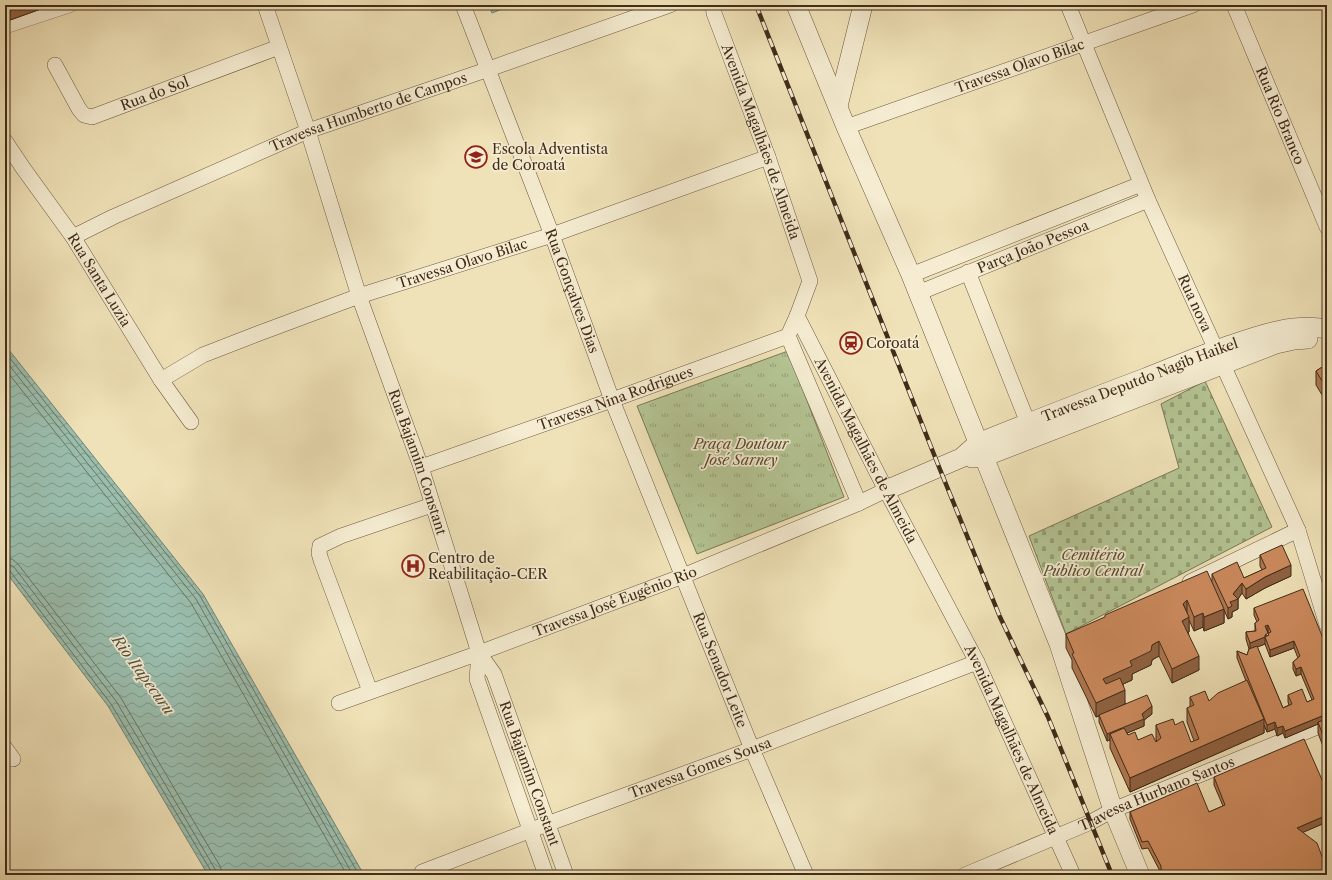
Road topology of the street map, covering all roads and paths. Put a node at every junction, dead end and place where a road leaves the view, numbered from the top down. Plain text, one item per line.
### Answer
1 (69, 5) edge
2 (265, 5) edge
3 (463, 5) edge
4 (670, 5) edge
5 (796, 5) edge
6 (864, 5) edge
7 (1068, 5) edge
8 (1193, 5) edge
9 (1234, 5) edge
10 (711, 8) edge
11 (5, 26) edge
12 (1083, 44) junction
13 (279, 47) junction
14 (55, 65) dead end
15 (489, 69) junction
16 (838, 106) junction
17 (846, 128) junction
18 (308, 131) junction
19 (5, 141) edge
20 (768, 157) junction
21 (1141, 184) junction
22 (1148, 200) junction
23 (1327, 227) edge
24 (552, 235) junction
25 (73, 237) junction
26 (968, 272) junction
27 (911, 275) junction
28 (918, 293) junction
29 (359, 296) junction
30 (797, 316) junction
31 (1327, 329) edge
32 (788, 336) junction
33 (1327, 340) edge
34 (1219, 357) junction
35 (161, 380) junction
36 (612, 400) junction
37 (191, 422) dead end
38 (1028, 423) junction
39 (981, 450) junction
40 (421, 467) junction
41 (886, 490) junction
42 (859, 503) junction
43 (432, 505) junction
44 (1298, 530) junction
45 (683, 576) junction
46 (1178, 587) edge
47 (1327, 625) edge
48 (479, 653) junction
49 (977, 662) junction
50 (370, 691) junction
51 (339, 703) dead end
52 (1327, 723) edge
53 (752, 749) junction
54 (1113, 810) junction
55 (547, 824) junction
56 (530, 831) junction
57 (1056, 836) junction
58 (422, 872) dead end
59 (546, 875) edge
60 (566, 875) edge
61 (806, 875) edge
62 (965, 875) edge
63 (1073, 875) edge
64 (1140, 875) edge

1 - 11 street
2 - 13 street
3 - 15 street, Rua Gonçalves Dias
4 - 15 street, Travessa Humberto de Campos
5 - 16 street
6 - 16 street
7 - 12 street, Rua nova
8 - 12 street, Travessa Olavo Bilac
9 - 23 street, Rua Rio Branco
10 - 20 street, Avenida Magalhães de Almeida
12 - 17 street, Travessa Olavo Bilac
12 - 21 street, Rua nova
13 - 14 street, Rua do Sol
13 - 18 street
15 - 18 street, Travessa Humberto de Campos
15 - 24 street, Rua Gonçalves Dias
16 - 17 street
17 - 27 street
18 - 25 street, Travessa Humberto de Campos
18 - 29 street
19 - 25 street, Rua Santa Luzia
20 - 24 street, Travessa Olavo Bilac
20 - 30 street, Avenida Magalhães de Almeida
21 - 22 street, Rua nova
21 - 27 street, Parça João Pessoa
22 - 26 street, Parça João Pessoa
22 - 34 street, Rua nova
24 - 29 street, Travessa Olavo Bilac
24 - 36 street, Rua Gonçalves Dias
25 - 35 street, Rua Santa Luzia
26 - 28 street, Parça João Pessoa
26 - 38 street
27 - 28 street
28 - 39 street
29 - 35 street, Travessa Olavo Bilac
29 - 40 street, Rua Bajamim Constant
30 - 32 street
30 - 41 street, Avenida Magalhães de Almeida
31 - 34 street, Travessa Deputdo Nagib Haikel
32 - 36 street, Travessa Nina Rodrigues
32 - 42 street
33 - 34 street, Travessa Deputdo Nagib Haikel
34 - 38 street, Travessa Deputdo Nagib Haikel
34 - 39 street, Travessa Deputdo Nagib Haikel
34 - 44 street, Rua nova
35 - 37 street, Rua Santa Luzia
36 - 40 street, Travessa Nina Rodrigues
36 - 45 street, Rua Gonçalves Dias
38 - 39 street, Travessa Deputdo Nagib Haikel
39 - 41 street, Travessa Deputdo Nagib Haikel
39 - 54 street
40 - 43 street, Rua Bajamim Constant
41 - 42 street, Travessa José Eugênio Rio
41 - 49 street, Avenida Magalhães de Almeida
42 - 45 street, Travessa José Eugênio Rio
43 - 48 street, Rua Bajamim Constant
43 - 50 street
44 - 46 street
44 - 47 street, Rua nova
45 - 48 street, Travessa José Eugênio Rio
45 - 53 street, Rua Senador Leite
48 - 50 street, Travessa José Eugênio Rio
48 - 55 street, Rua Bajamim Constant
48 - 56 street, Rua Bajamim Constant
49 - 53 street, Travessa Gomes Sousa
49 - 57 street, Avenida Magalhães de Almeida
50 - 51 street, Travessa José Eugênio Rio
52 - 54 street, Travessa Hurbano Santos
53 - 55 street, Travessa Gomes Sousa
53 - 61 street, Rua Senador Leite
54 - 57 street, Travessa Hurbano Santos
54 - 64 street
55 - 56 street, Travessa Gomes Sousa
55 - 60 street, Rua Bajamim Constant
56 - 58 street, Travessa Gomes Sousa
56 - 59 street, Rua Bajamim Constant
57 - 62 street, Travessa Hurbano Santos
57 - 63 street, Avenida Magalhães de Almeida

